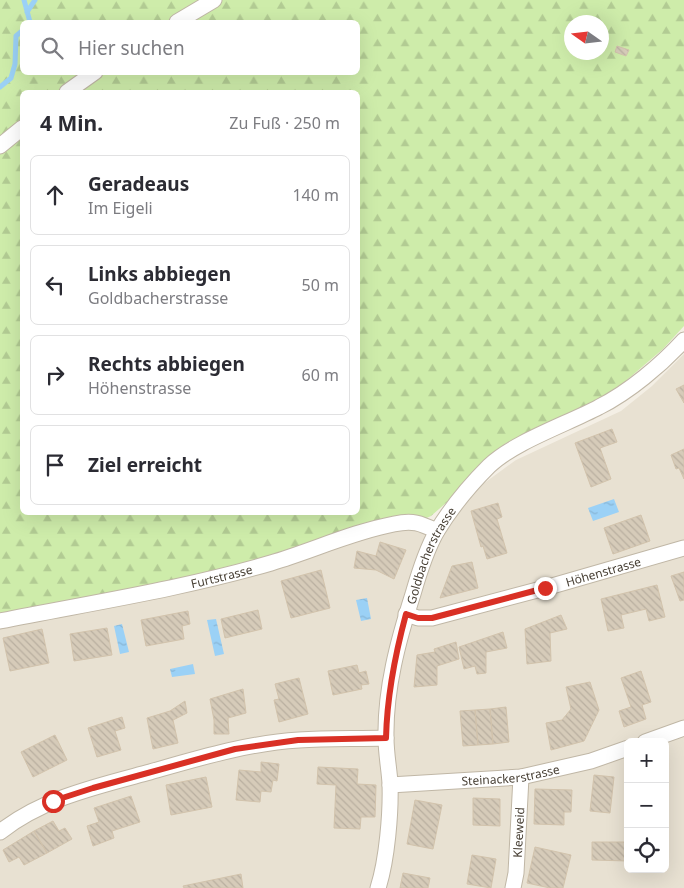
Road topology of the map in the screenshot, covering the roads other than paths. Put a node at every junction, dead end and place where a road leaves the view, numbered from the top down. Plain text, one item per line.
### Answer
1 (214, 0) edge
2 (180, 20) edge
3 (91, 75) edge
4 (70, 90) edge
5 (20, 130) edge
6 (0, 146) edge
7 (684, 340) edge
8 (437, 532) junction
9 (684, 548) edge
10 (406, 614) junction
11 (0, 622) edge
12 (684, 728) edge
13 (386, 738) junction
14 (656, 738) edge
15 (624, 750) edge
16 (521, 777) junction
17 (390, 785) junction
18 (0, 832) edge
19 (378, 888) edge
20 (513, 888) edge

1 - 2 street
3 - 4 street
5 - 6 street
7 - 8 street, Goldbacherstrasse
8 - 10 street, Goldbacherstrasse
8 - 11 street, Furtstrasse
9 - 10 street, Höhenstrasse
10 - 13 street, Goldbacherstrasse
12 - 14 street
13 - 17 street, Goldbacherstrasse
13 - 18 street
15 - 16 street, Steinackerstrasse
16 - 17 street, Steinackerstrasse
16 - 20 street, Kleeweid
17 - 19 street, Goldbacherstrasse

